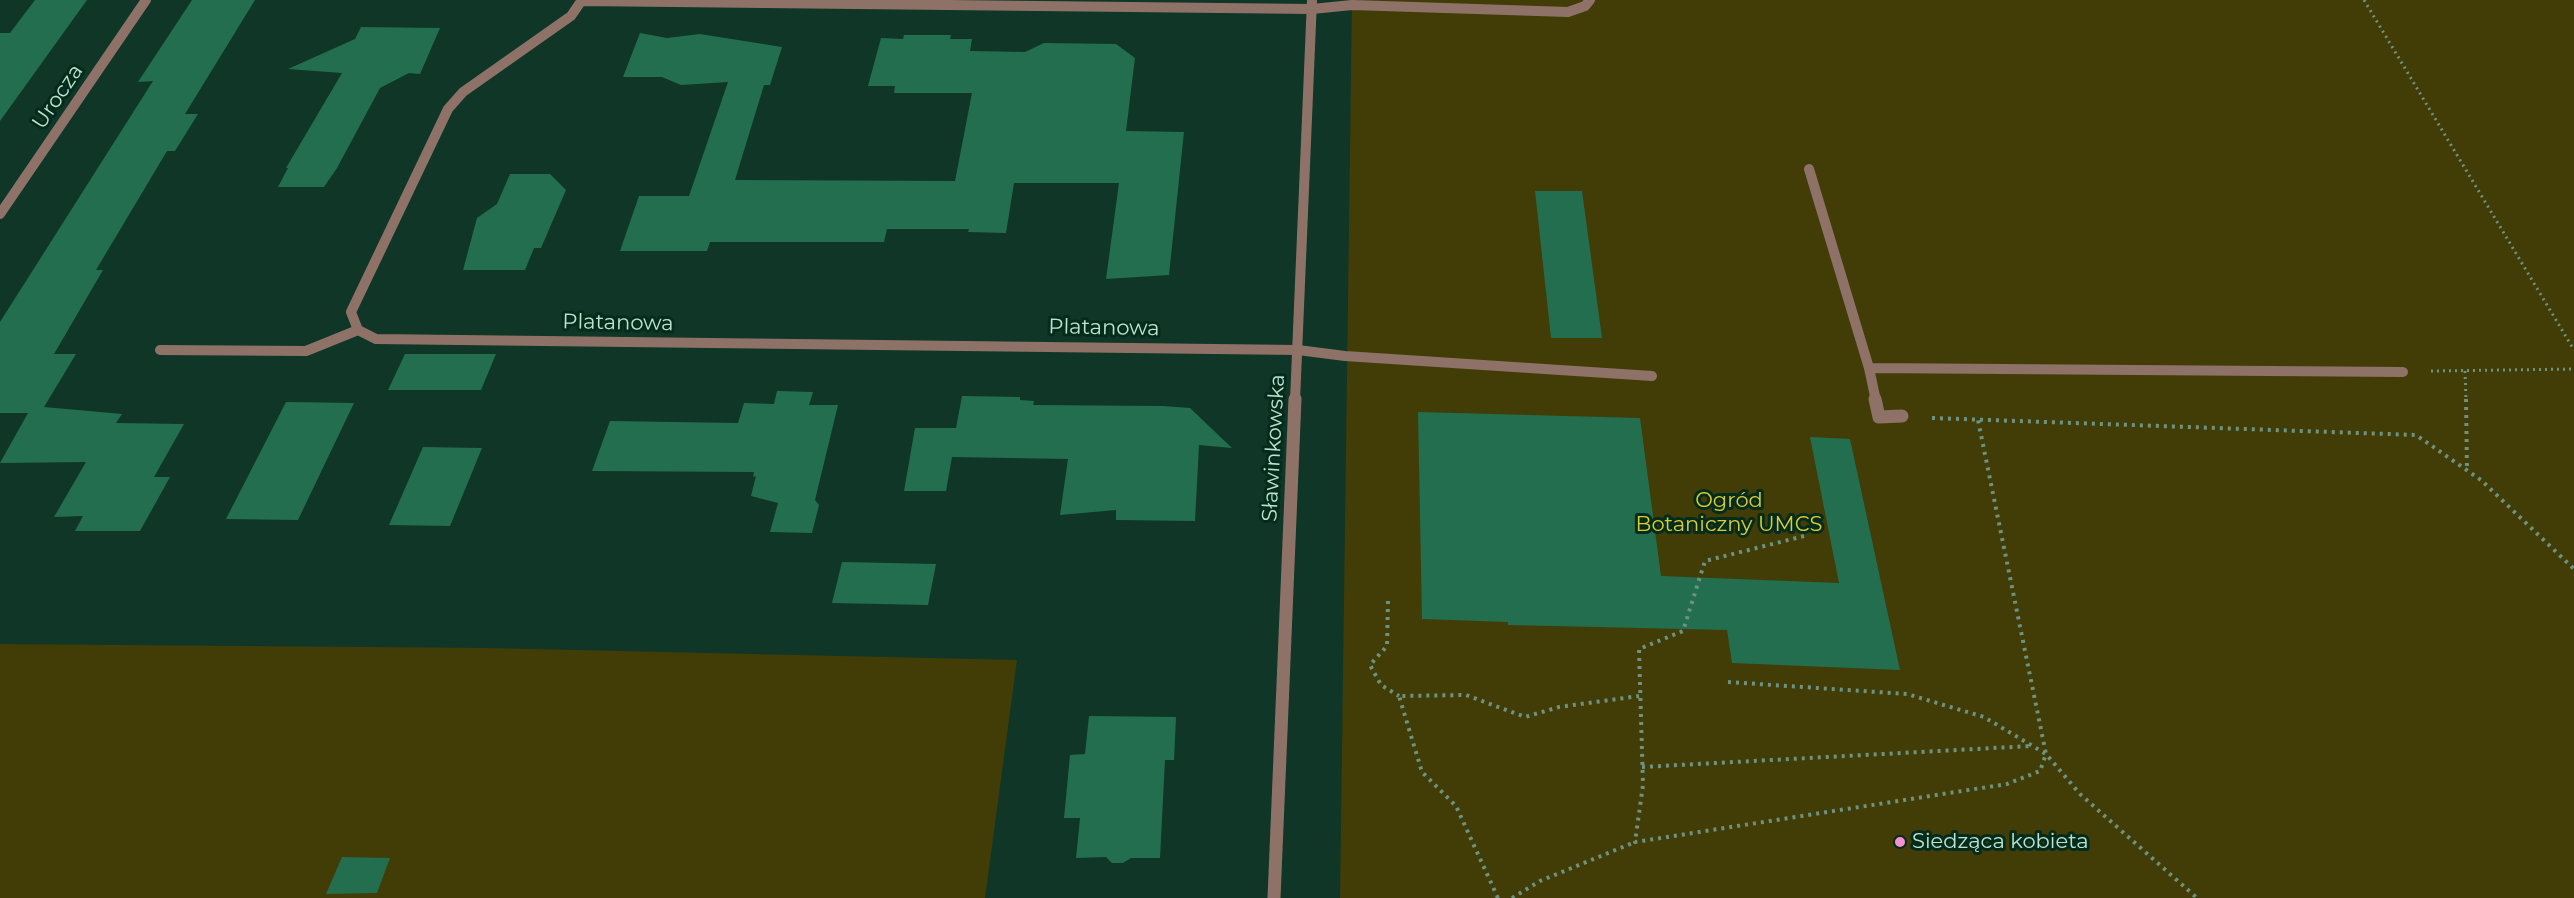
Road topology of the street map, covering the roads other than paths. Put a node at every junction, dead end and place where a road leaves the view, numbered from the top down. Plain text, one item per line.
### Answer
1 (146, 0) edge
2 (1590, 0) edge
3 (582, 1) edge
4 (1312, 5) edge
5 (1809, 169) dead end
6 (0, 214) edge
7 (358, 330) junction
8 (160, 350) dead end
9 (1298, 350) junction
10 (1869, 368) junction
11 (2403, 372) road end
12 (1652, 376) dead end
13 (1902, 416) road end
14 (1275, 898) edge

1 - 6 street, Urocza
2 - 4 street
3 - 4 street
3 - 7 street
4 - 9 street, Sławinkowska
5 - 10 street
7 - 8 street
7 - 9 street, Platanowa
9 - 12 street, Platanowa
9 - 14 street, Sławinkowska
10 - 11 street
10 - 13 street

